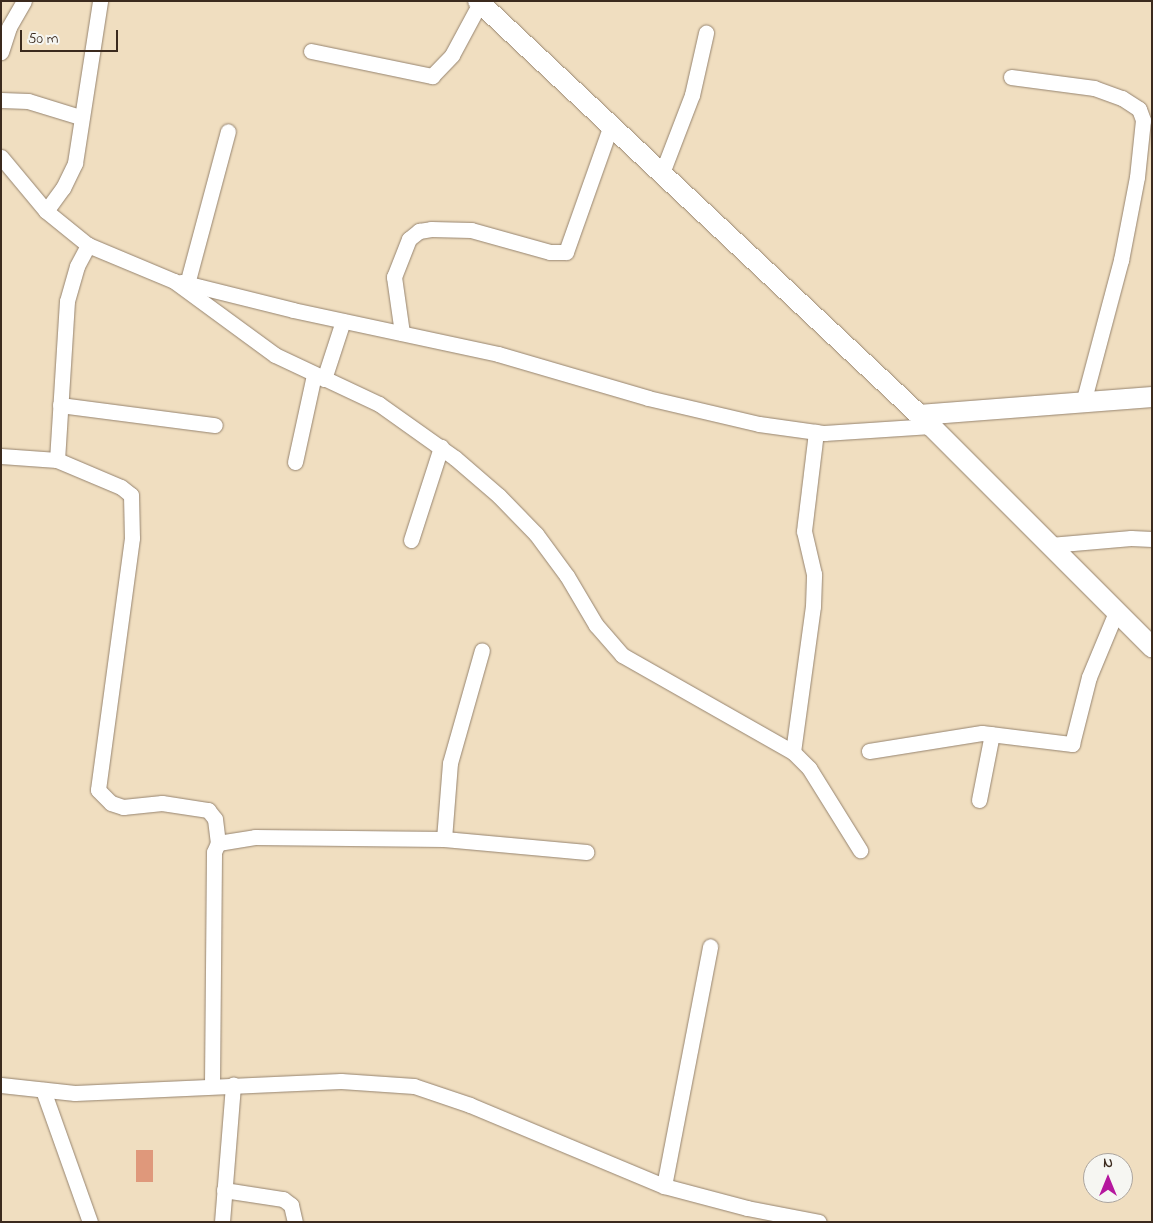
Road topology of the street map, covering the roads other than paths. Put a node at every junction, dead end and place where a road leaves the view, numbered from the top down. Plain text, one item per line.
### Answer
1 (24, 1) edge
2 (100, 1) edge
3 (479, 2) edge
4 (706, 33) dead end
5 (2, 47) edge
6 (311, 51) dead end
7 (1011, 77) dead end
8 (1, 100) edge
9 (80, 117) junction
10 (611, 125) junction
11 (228, 131) dead end
12 (1, 157) edge
13 (662, 173) junction
14 (46, 212) junction
15 (88, 244) junction
16 (180, 282) junction
17 (343, 321) junction
18 (402, 333) junction
19 (319, 377) junction
20 (1152, 397) edge
21 (1084, 403) junction
22 (60, 405) junction
23 (925, 420) junction
24 (215, 425) dead end
25 (816, 432) junction
26 (441, 447) junction
27 (1, 456) edge
28 (57, 460) junction
29 (295, 462) dead end
30 (1152, 539) edge
31 (410, 540) dead end
32 (1050, 545) junction
33 (1116, 612) junction
34 (1152, 647) edge
35 (482, 650) dead end
36 (992, 734) junction
37 (869, 751) dead end
38 (793, 752) junction
39 (979, 800) dead end
40 (444, 839) junction
41 (218, 843) junction
42 (860, 850) dead end
43 (586, 852) dead end
44 (710, 946) dead end
45 (212, 1084) junction
46 (233, 1084) junction
47 (1, 1085) edge
48 (44, 1090) junction
49 (664, 1186) junction
50 (224, 1190) junction
51 (90, 1222) edge
52 (222, 1222) edge
53 (295, 1222) edge
54 (819, 1222) edge

1 - 5 street
2 - 9 street
3 - 6 street
3 - 10 main road
4 - 13 street
7 - 21 street
8 - 9 street
9 - 14 street
10 - 13 main road
10 - 18 street
11 - 16 street
12 - 14 street
13 - 23 main road
14 - 15 street
15 - 16 street
15 - 22 street
16 - 17 street
16 - 19 street
17 - 18 street
17 - 19 street
18 - 25 street
19 - 26 street
19 - 29 street
20 - 21 main road
21 - 23 main road
22 - 24 street
22 - 28 street
23 - 25 street
23 - 32 main road
25 - 38 street
26 - 31 street
26 - 38 street
27 - 28 street
28 - 41 street
30 - 32 street
32 - 33 main road
33 - 34 main road
33 - 36 street
35 - 40 street
36 - 37 street
36 - 39 street
38 - 42 street
40 - 41 street
40 - 43 street
41 - 45 street
44 - 49 street
45 - 46 street
45 - 48 street
46 - 49 street
46 - 50 street
47 - 48 street
48 - 51 street
49 - 54 street
50 - 52 street
50 - 53 street

